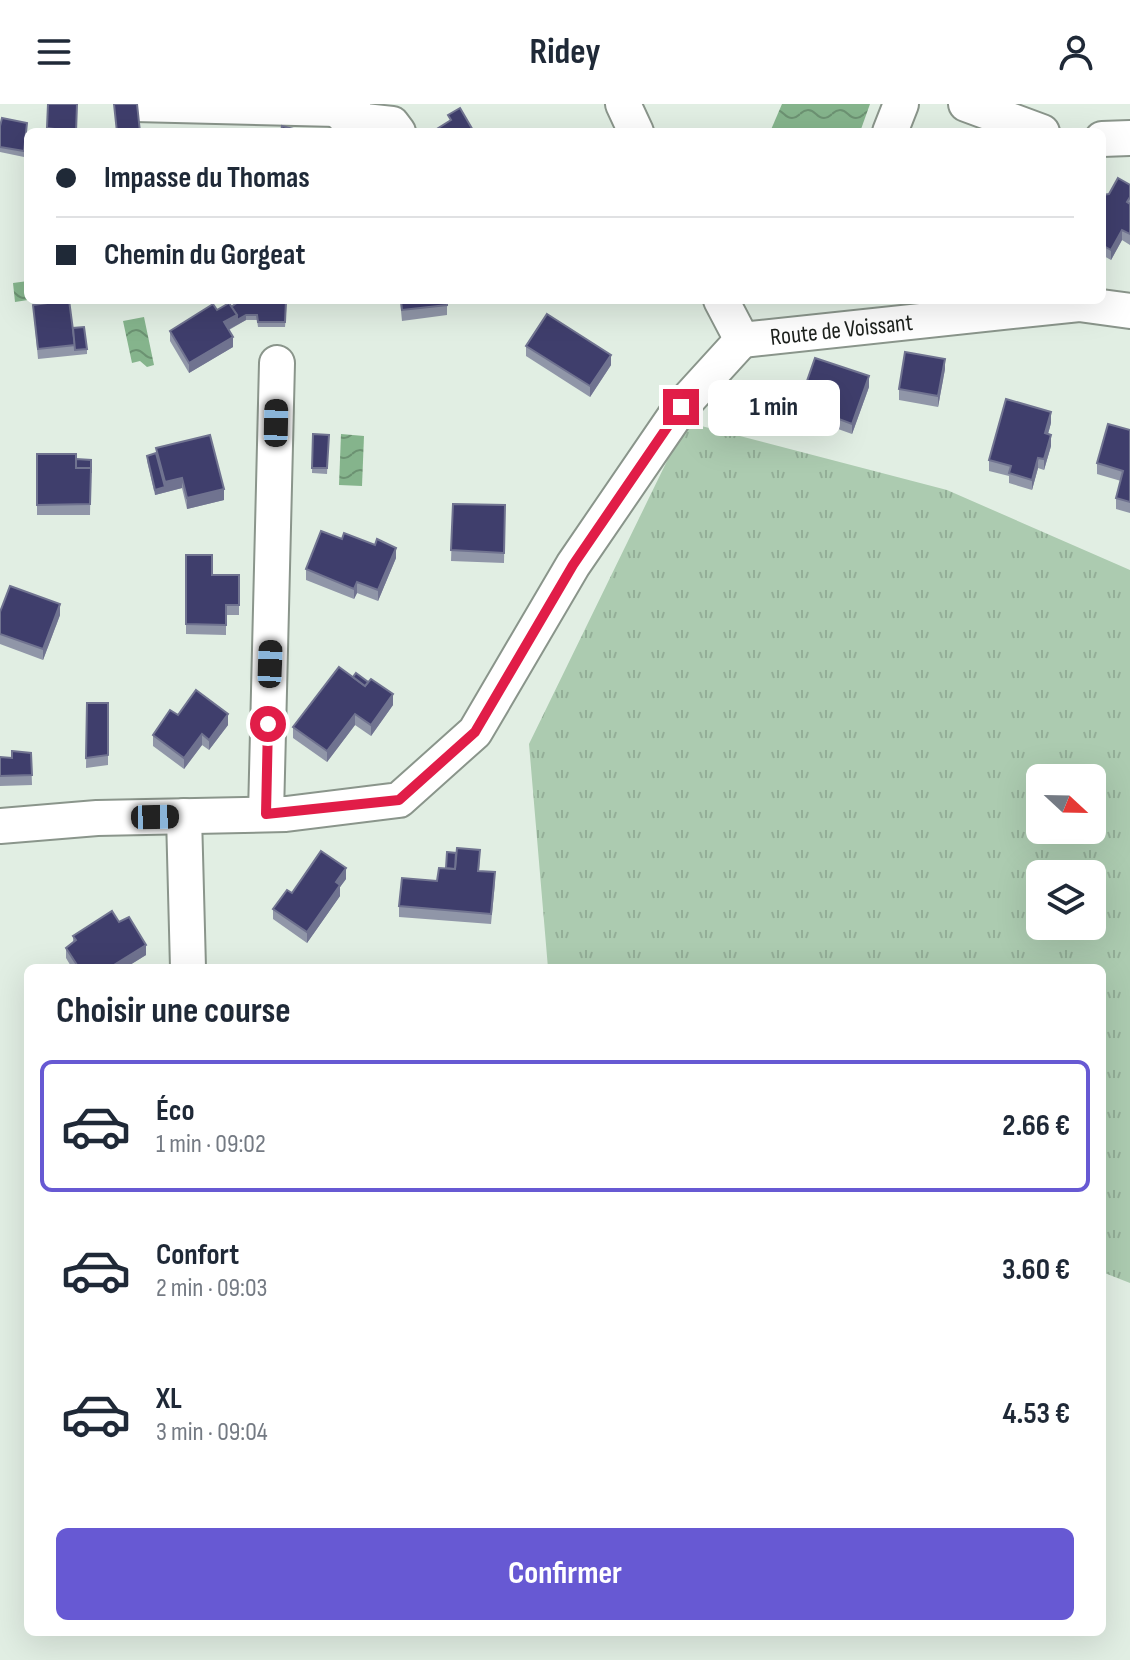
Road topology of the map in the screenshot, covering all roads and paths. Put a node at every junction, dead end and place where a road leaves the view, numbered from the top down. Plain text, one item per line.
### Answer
1 (135, 104) edge
2 (623, 104) edge
3 (901, 104) edge
4 (966, 104) edge
5 (345, 106) edge
6 (395, 128) edge
7 (634, 128) edge
8 (892, 128) edge
9 (1031, 128) edge
10 (1130, 138) edge
11 (1106, 139) edge
12 (723, 304) edge
13 (1130, 311) edge
14 (834, 316) edge
15 (742, 340) junction
16 (277, 363) dead end
17 (266, 814) junction
18 (184, 816) junction
19 (0, 826) edge
20 (188, 964) edge

1 - 5 street
2 - 7 street
3 - 8 street
4 - 9 street
5 - 6 street
10 - 11 street
12 - 15 street
13 - 14 street, Route de Voissant
14 - 15 street, Route de Voissant
15 - 17 street
16 - 17 street
17 - 18 street
18 - 19 street
18 - 20 street

